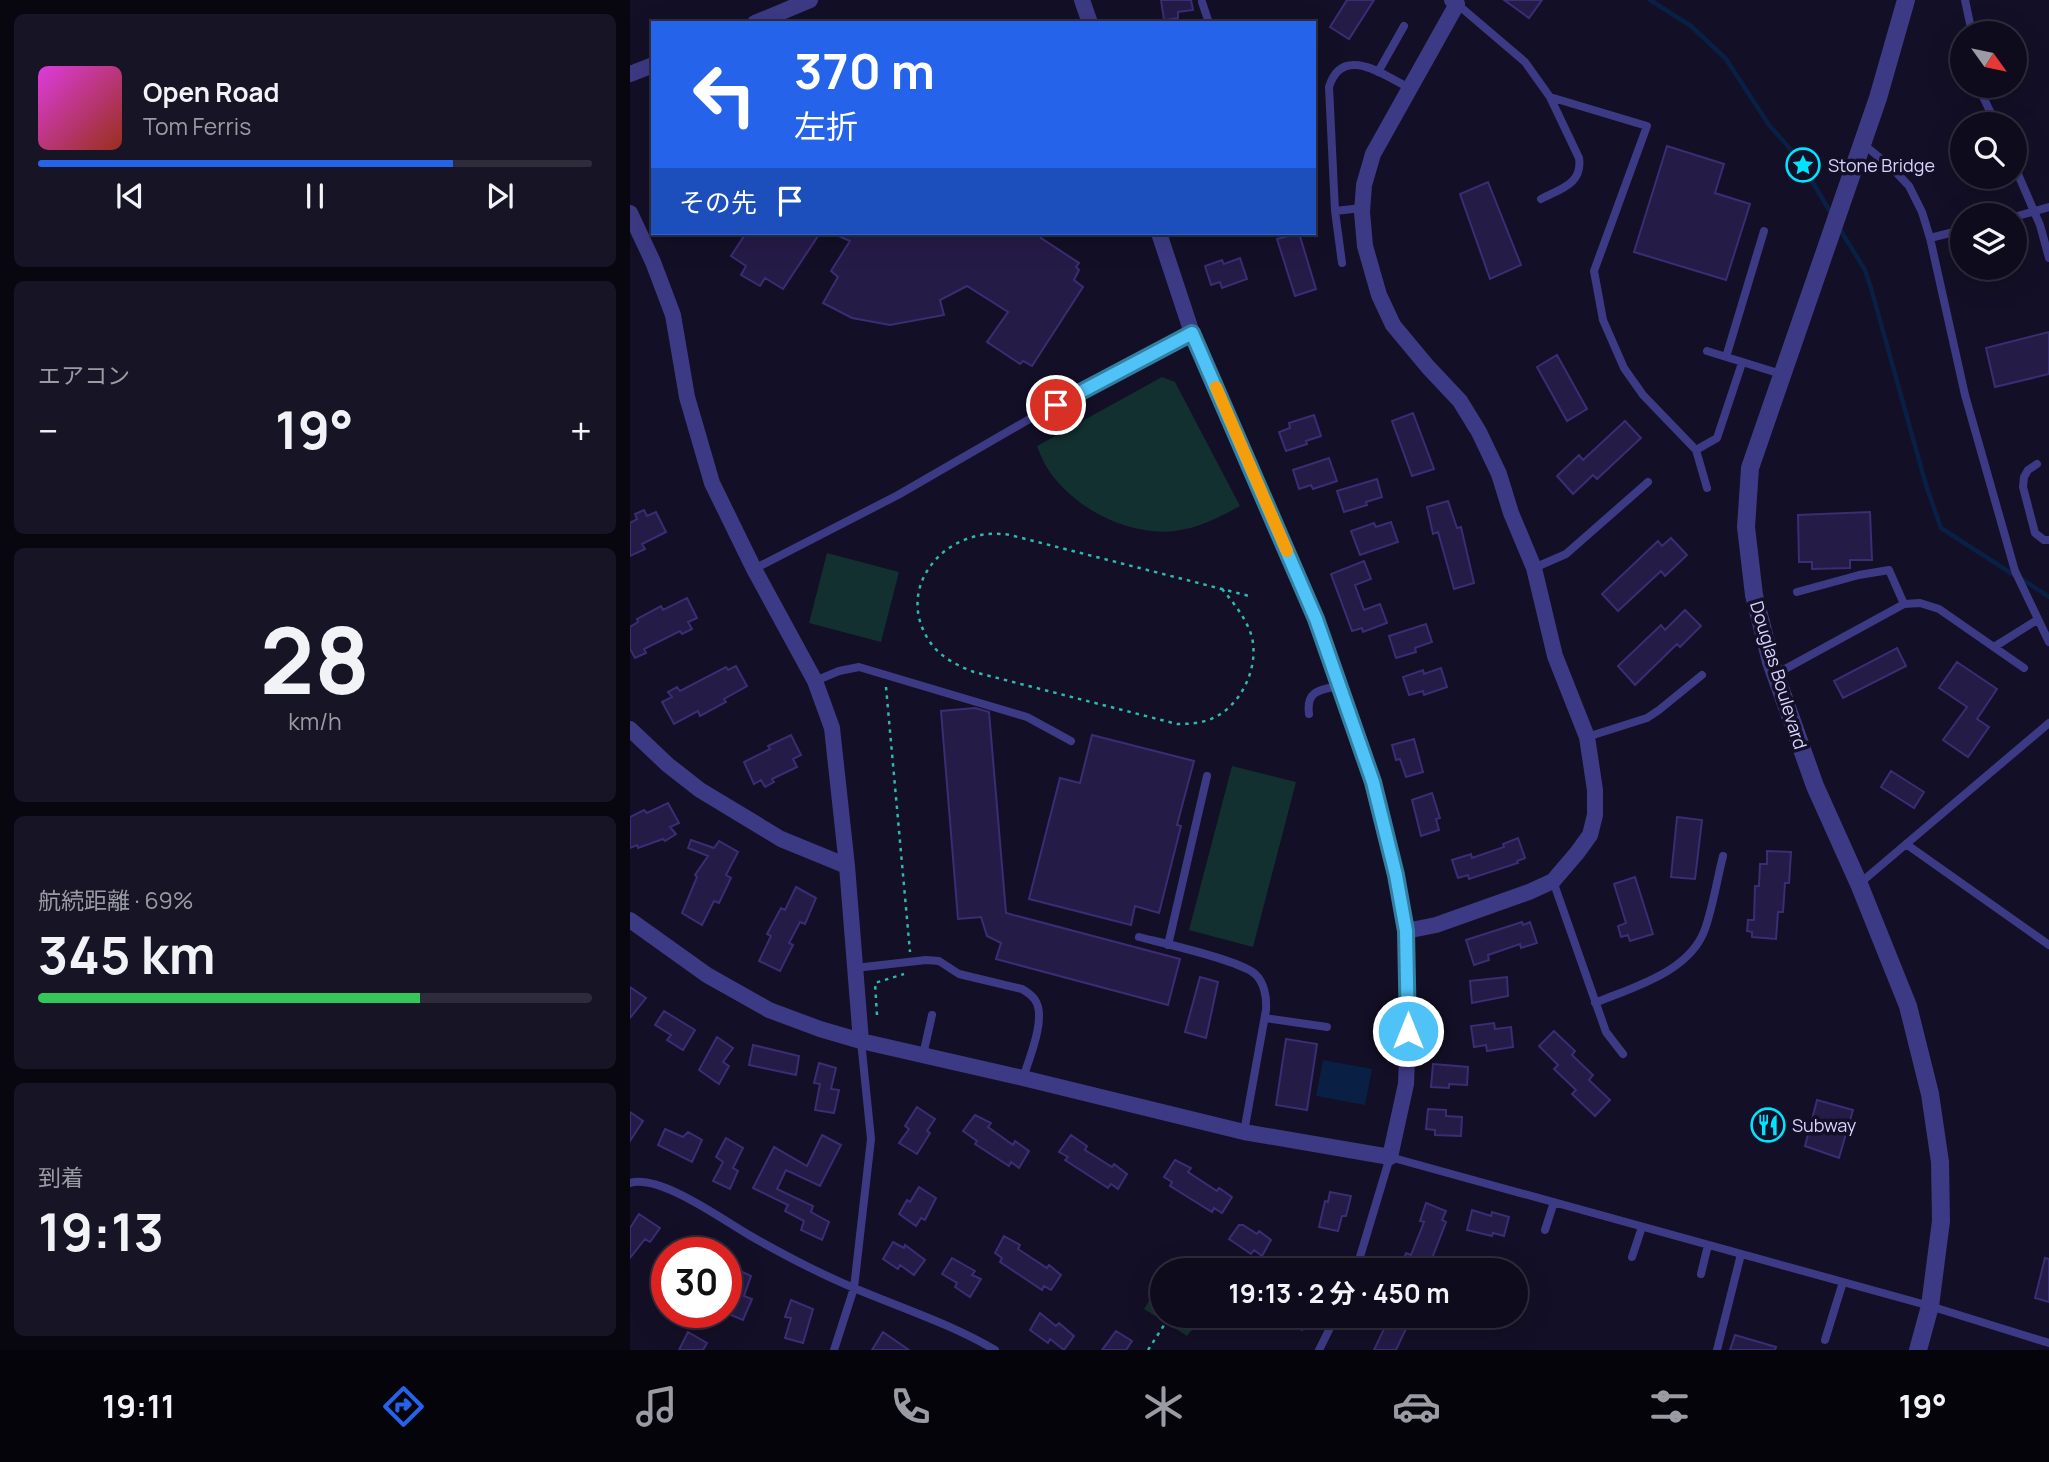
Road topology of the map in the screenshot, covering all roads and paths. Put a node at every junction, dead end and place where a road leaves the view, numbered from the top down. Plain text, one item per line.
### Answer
1 (810, 0) edge
2 (1082, 0) edge
3 (1906, 0) edge
4 (1965, 0) edge
5 (1202, 2) dead end
6 (1455, 2) edge
7 (760, 21) edge
8 (1089, 21) edge
9 (1208, 21) edge
10 (1969, 21) edge
11 (1404, 26) dead end
12 (651, 66) edge
13 (1378, 72) junction
14 (630, 74) edge
15 (1409, 88) junction
16 (1550, 97) junction
17 (1862, 143) junction
18 (2024, 189) edge
19 (1541, 199) dead end
20 (2049, 207) edge
21 (1362, 208) junction
22 (1335, 211) junction
23 (2034, 212) junction
24 (630, 213) edge
25 (2027, 214) edge
26 (1764, 231) dead end
27 (1950, 233) edge
28 (1160, 235) edge
29 (1930, 238) junction
30 (2049, 258) edge
31 (1342, 263) dead end
32 (1192, 333) junction
33 (1707, 351) dead end
34 (1726, 357) junction
35 (1742, 363) junction
36 (1781, 374) junction
37 (1696, 450) junction
38 (2038, 464) dead end
39 (1648, 482) dead end
40 (1707, 488) dead end
41 (2049, 540) edge
42 (1534, 568) junction
43 (754, 569) junction
44 (1222, 589) junction
45 (1797, 592) dead end
46 (1250, 596) dead end
47 (1904, 604) junction
48 (2038, 620) junction
49 (2049, 642) edge
50 (1994, 648) junction
51 (2024, 668) dead end
52 (1776, 674) junction
53 (1702, 675) dead end
54 (885, 676) junction
55 (815, 681) junction
56 (1338, 686) junction
57 (1309, 714) dead end
58 (2049, 723) edge
59 (630, 729) edge
60 (1587, 737) junction
61 (1071, 741) dead end
62 (1207, 776) dead end
63 (1906, 844) junction
64 (1723, 856) dead end
65 (847, 866) junction
66 (1552, 881) junction
67 (1859, 884) junction
68 (630, 920) edge
69 (1406, 931) junction
70 (1139, 937) dead end
71 (2049, 944) edge
72 (1168, 945) junction
73 (911, 958) dead end
74 (855, 968) junction
75 (912, 972) dead end
76 (1595, 1003) junction
77 (877, 1015) dead end
78 (932, 1016) dead end
79 (1265, 1018) junction
80 (1327, 1027) dead end
81 (861, 1041) junction
82 (1623, 1054) dead end
83 (923, 1055) junction
84 (1023, 1078) junction
85 (1244, 1132) junction
86 (1390, 1157) junction
87 (630, 1183) edge
88 (1554, 1202) junction
89 (1642, 1227) junction
90 (1545, 1230) dead end
91 (1708, 1245) junction
92 (1741, 1254) junction
93 (1632, 1257) dead end
94 (1360, 1258) edge
95 (1701, 1274) dead end
96 (1843, 1282) junction
97 (854, 1288) junction
98 (1930, 1306) junction
99 (1162, 1328) edge
100 (1330, 1328) edge
101 (1825, 1340) dead end
102 (2049, 1343) edge
103 (834, 1350) edge
104 (995, 1350) edge
105 (1148, 1350) edge
106 (1319, 1350) edge
107 (1717, 1350) edge
108 (1918, 1350) edge

1 - 7 street
2 - 8 street
3 - 17 street, Douglas Boulevard
4 - 10 lane
5 - 9 lane
6 - 15 street
6 - 16 lane
11 - 13 lane
12 - 14 street
13 - 15 lane
13 - 22 lane
15 - 21 street
16 - 19 lane
16 - 37 lane
17 - 29 lane
17 - 36 street, Douglas Boulevard
18 - 23 lane
20 - 23 lane
21 - 22 lane
21 - 42 street
22 - 31 lane
23 - 25 lane
23 - 30 lane
24 - 43 street
26 - 34 lane
27 - 29 lane
28 - 32 street
29 - 48 lane
32 - 43 lane
32 - 56 street
33 - 34 lane
34 - 35 lane
35 - 36 lane
35 - 37 lane
36 - 52 street, Douglas Boulevard
37 - 40 lane
38 - 41 lane
39 - 42 lane
42 - 60 street
43 - 55 street
44 - 44 path
44 - 46 path
45 - 47 lane
47 - 50 lane
47 - 52 lane
48 - 49 lane
48 - 50 lane
50 - 51 lane
52 - 67 street, Douglas Boulevard
53 - 60 lane
54 - 55 lane
54 - 61 lane
54 - 73 path
55 - 65 street
56 - 57 lane
56 - 69 street
58 - 63 lane
59 - 65 street
60 - 66 street
62 - 72 lane
63 - 67 lane
63 - 71 lane
64 - 76 lane
65 - 74 street
66 - 69 street
66 - 76 lane
67 - 98 street, Douglas Boulevard
68 - 81 street
69 - 86 street
70 - 72 lane
72 - 79 lane
74 - 81 street
74 - 84 lane
75 - 77 path
76 - 82 lane
78 - 83 lane
79 - 80 lane
79 - 85 lane
81 - 83 street
81 - 97 lane
83 - 84 street
84 - 85 street
85 - 86 street
86 - 88 lane
86 - 94 lane
87 - 97 lane
88 - 89 lane
88 - 90 lane
89 - 91 lane
89 - 93 lane
91 - 92 lane
91 - 95 lane
92 - 96 lane
92 - 107 lane
96 - 98 lane
96 - 101 lane
97 - 103 lane
97 - 104 lane
98 - 102 lane
98 - 108 street, Douglas Boulevard
99 - 105 path
100 - 106 lane

